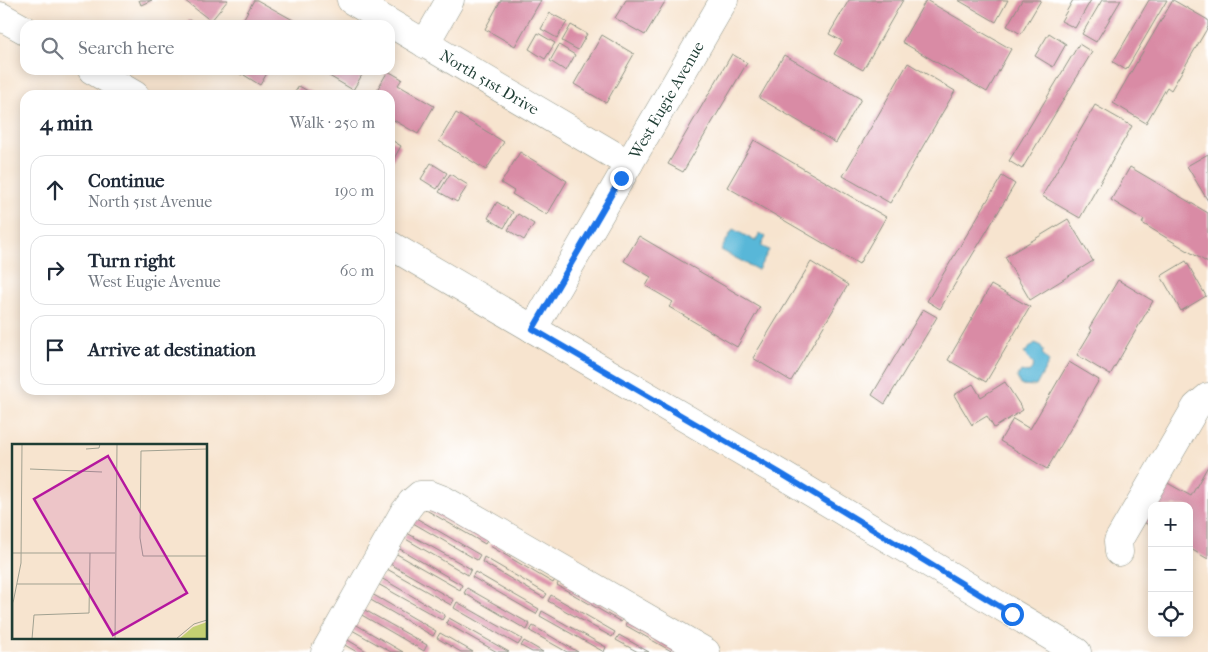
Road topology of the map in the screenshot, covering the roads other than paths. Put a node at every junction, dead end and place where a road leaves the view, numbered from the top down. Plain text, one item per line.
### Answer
1 (351, 0) edge
2 (450, 0) edge
3 (724, 0) edge
4 (0, 16) edge
5 (385, 20) edge
6 (395, 26) edge
7 (20, 27) edge
8 (425, 44) junction
9 (101, 75) edge
10 (126, 90) edge
11 (629, 164) junction
12 (395, 248) edge
13 (533, 329) junction
14 (1208, 397) edge
15 (1119, 552) dead end
16 (325, 652) edge
17 (706, 652) edge
18 (1077, 652) edge

1 - 5 main road, North 51st Drive
2 - 8 main road
3 - 11 main road, West Eugie Avenue
4 - 7 main road
6 - 8 main road, North 51st Drive
8 - 11 main road, North 51st Drive
9 - 10 main road
11 - 13 main road, West Eugie Avenue
12 - 13 main road
13 - 18 main road
14 - 15 main road
16 - 17 main road

